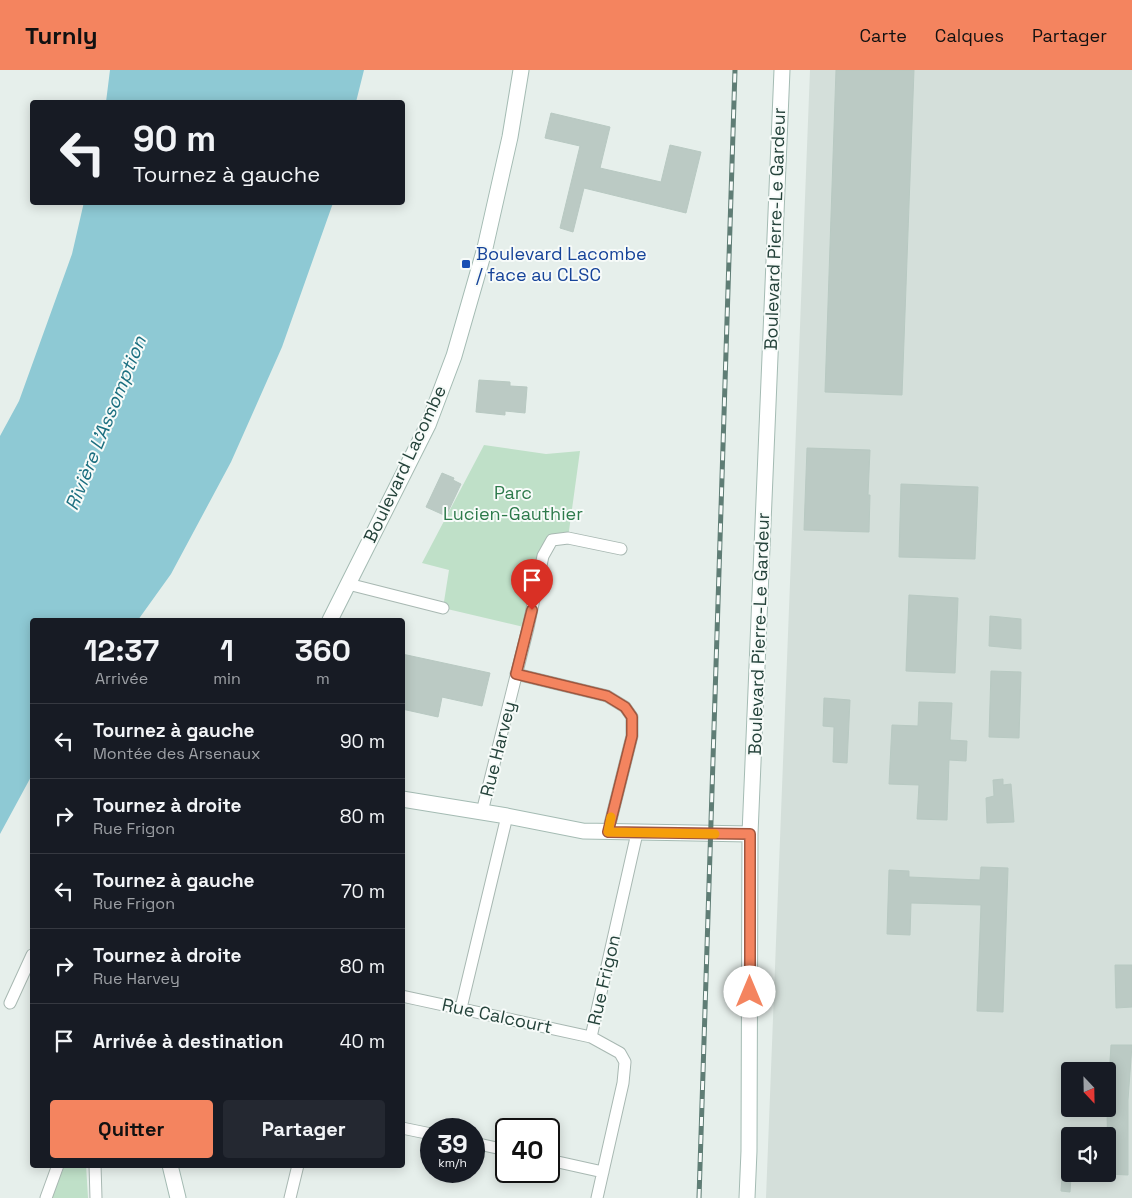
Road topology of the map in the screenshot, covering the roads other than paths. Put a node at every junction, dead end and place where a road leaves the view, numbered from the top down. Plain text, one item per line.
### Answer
1 (521, 70) edge
2 (782, 70) edge
3 (620, 548) dead end
4 (348, 584) junction
5 (443, 608) dead end
6 (331, 618) edge
7 (516, 674) junction
8 (405, 799) edge
9 (482, 812) junction
10 (507, 816) junction
11 (608, 832) junction
12 (637, 833) junction
13 (750, 834) junction
14 (30, 959) edge
15 (405, 997) edge
16 (10, 1003) dead end
17 (461, 1008) junction
18 (591, 1037) junction
19 (405, 1129) edge
20 (420, 1132) edge
21 (560, 1162) edge
22 (57, 1168) edge
23 (95, 1168) edge
24 (171, 1168) edge
25 (297, 1168) edge
26 (603, 1172) junction
27 (46, 1198) edge
28 (96, 1198) edge
29 (178, 1198) edge
30 (290, 1198) edge
31 (597, 1198) edge
32 (748, 1198) edge

1 - 4 street, Boulevard Lacombe
2 - 13 street, Boulevard Pierre-Le Gardeur
3 - 7 street, Rue Harvey
4 - 5 street
4 - 6 street, Boulevard Lacombe
7 - 9 street, Rue Harvey
7 - 11 street
8 - 9 street
9 - 10 street
10 - 11 street
10 - 17 street, Rue Harvey
11 - 12 street
12 - 13 street
12 - 18 street, Rue Frigon
13 - 32 street, Boulevard Pierre-Le Gardeur
14 - 16 street
15 - 17 street, Rue Calcourt
17 - 18 street, Rue Calcourt
18 - 26 street, Rue Frigon
19 - 20 street
21 - 26 street
22 - 27 street
23 - 28 street
24 - 29 street
25 - 30 street
26 - 31 street, Rue Frigon

